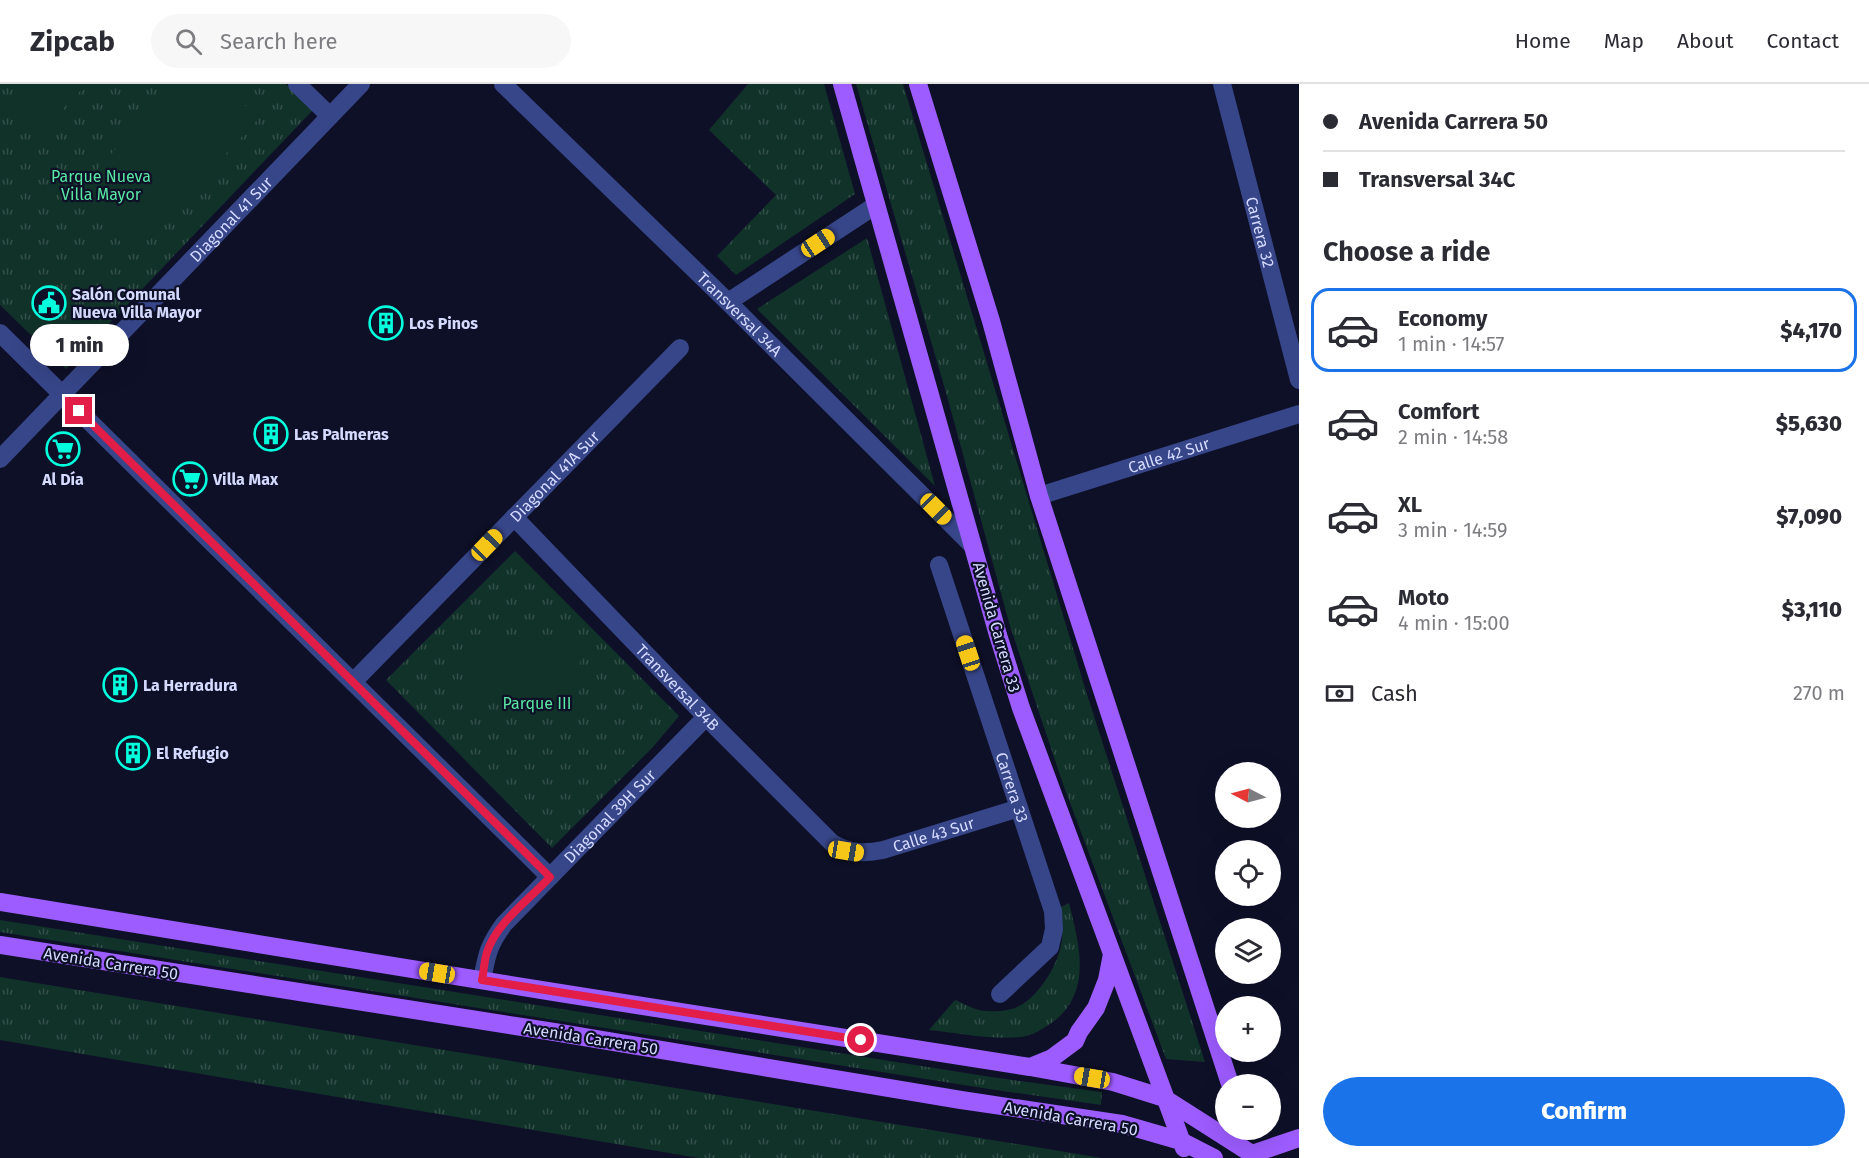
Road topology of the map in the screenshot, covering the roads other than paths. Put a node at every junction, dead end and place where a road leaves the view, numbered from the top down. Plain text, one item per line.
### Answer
1 (297, 84) edge
2 (361, 84) edge
3 (503, 84) edge
4 (842, 84) edge
5 (918, 84) edge
6 (1222, 84) edge
7 (330, 116) junction
8 (876, 205) junction
9 (728, 302) junction
10 (0, 333) edge
11 (680, 348) dead end
12 (1299, 380) edge
13 (62, 394) junction
14 (1299, 414) edge
15 (0, 459) edge
16 (1039, 496) junction
17 (514, 517) junction
18 (973, 546) junction
19 (939, 565) dead end
20 (353, 682) junction
21 (706, 717) junction
22 (1019, 808) junction
23 (846, 851) joint
24 (550, 877) junction
25 (0, 903) edge
26 (0, 945) edge
27 (1112, 951) junction
28 (482, 980) junction
29 (1000, 994) dead end
30 (1030, 1066) junction
31 (1227, 1074) edge
32 (1164, 1098) junction
33 (1299, 1138) edge
34 (1181, 1140) junction
35 (1248, 1140) edge
36 (1253, 1156) edge
37 (1188, 1158) edge
38 (1214, 1158) edge

1 - 7 street
2 - 7 street, Diagonal 41 Sur
3 - 9 street, Transversal 34A
4 - 8 main road, Avenida Carrera 33
5 - 16 main road
6 - 12 street, Carrera 32
7 - 13 street, Diagonal 41 Sur
8 - 9 street
8 - 18 main road, Avenida Carrera 33
9 - 18 street, Transversal 34A
10 - 13 street
11 - 17 street, Diagonal 41A Sur
13 - 15 street, Diagonal 41 Sur
13 - 20 street
14 - 16 street, Calle 42 Sur
16 - 31 main road
17 - 20 street, Diagonal 41A Sur
17 - 21 street, Transversal 34B
18 - 27 main road, Avenida Carrera 33
19 - 22 street, Carrera 33
20 - 24 street
21 - 23 street, Transversal 34B
21 - 24 street, Diagonal 39H Sur
22 - 23 street, Calle 43 Sur
22 - 29 street, Carrera 33
24 - 28 street, Diagonal 39H Sur
25 - 28 main road
26 - 34 main road, Avenida Carrera 50
27 - 30 main road
27 - 32 main road, Avenida Carrera 33
28 - 30 main road
30 - 32 main road
32 - 34 main road, Avenida Carrera 33
32 - 36 main road
33 - 36 main road
34 - 37 main road, Avenida Carrera 33
34 - 38 main road, Avenida Carrera 50
35 - 36 main road

